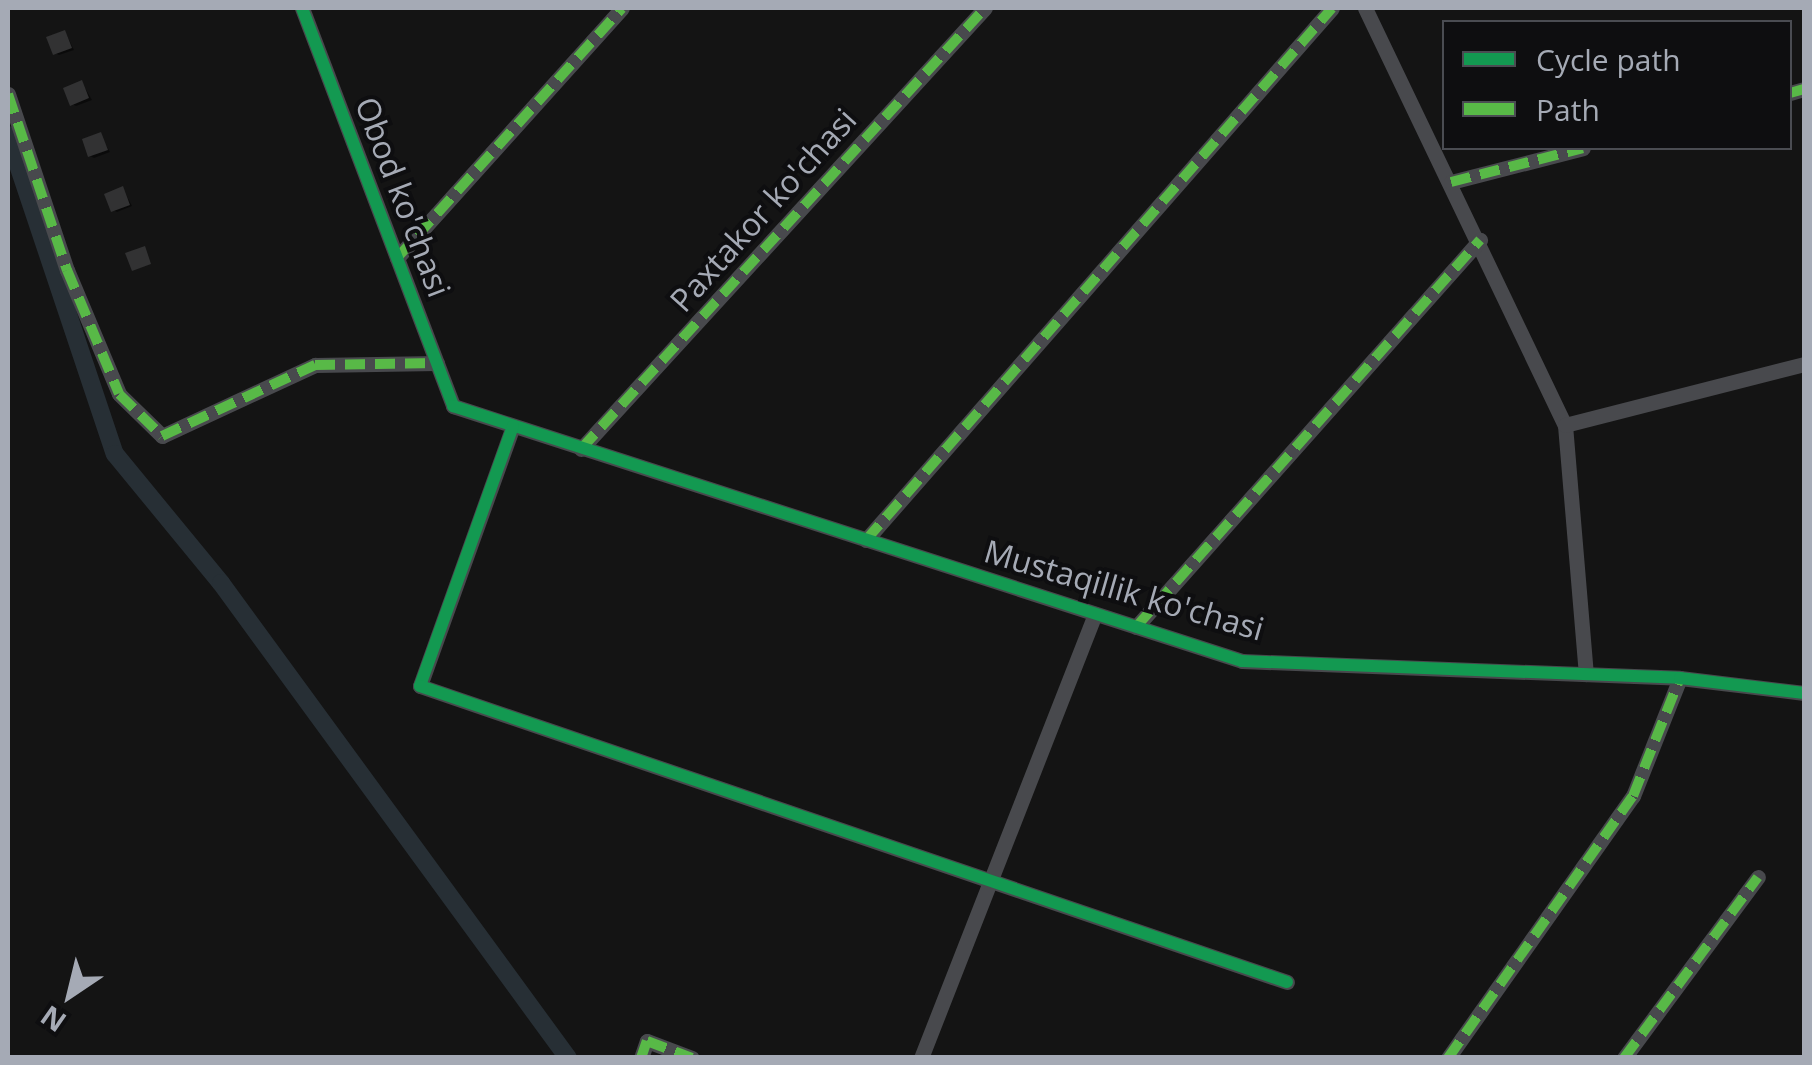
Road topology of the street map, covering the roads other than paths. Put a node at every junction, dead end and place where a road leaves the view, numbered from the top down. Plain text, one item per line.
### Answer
1 (302, 8) edge
2 (622, 8) edge
3 (985, 8) edge
4 (1332, 8) edge
5 (1365, 8) edge
6 (8, 94) edge
7 (1574, 150) edge
8 (1451, 182) junction
9 (1480, 240) junction
10 (397, 258) junction
11 (437, 363) junction
12 (1804, 364) edge
13 (453, 406) joint
14 (1565, 425) junction
15 (514, 426) junction
16 (582, 449) junction
17 (866, 540) junction
18 (1096, 614) junction
19 (1136, 627) junction
20 (1586, 674) junction
21 (1680, 678) junction
22 (1804, 694) edge
23 (1758, 877) dead end
24 (990, 882) junction
25 (1288, 982) dead end
26 (641, 1058) edge
27 (692, 1058) edge
28 (922, 1058) edge
29 (1448, 1058) edge
30 (1624, 1058) edge

1 - 10 street, Obod ko'chasi
2 - 10 street
3 - 16 street, Paxtakor ko'chasi
4 - 17 street
5 - 8 street
6 - 11 street
7 - 8 street
8 - 9 street
9 - 14 street
9 - 19 street
10 - 11 street, Obod ko'chasi
11 - 13 street, Obod ko'chasi
12 - 14 street
13 - 15 street, Mustaqillik ko'chasi
14 - 20 street
15 - 16 street, Mustaqillik ko'chasi
15 - 24 street
16 - 17 street, Mustaqillik ko'chasi
17 - 18 street, Mustaqillik ko'chasi
18 - 19 street, Mustaqillik ko'chasi
18 - 24 street
19 - 20 street, Mustaqillik ko'chasi
20 - 21 street, Mustaqillik ko'chasi
21 - 22 street, Mustaqillik ko'chasi
21 - 29 street
23 - 30 street
24 - 25 street
24 - 28 street
26 - 27 street

